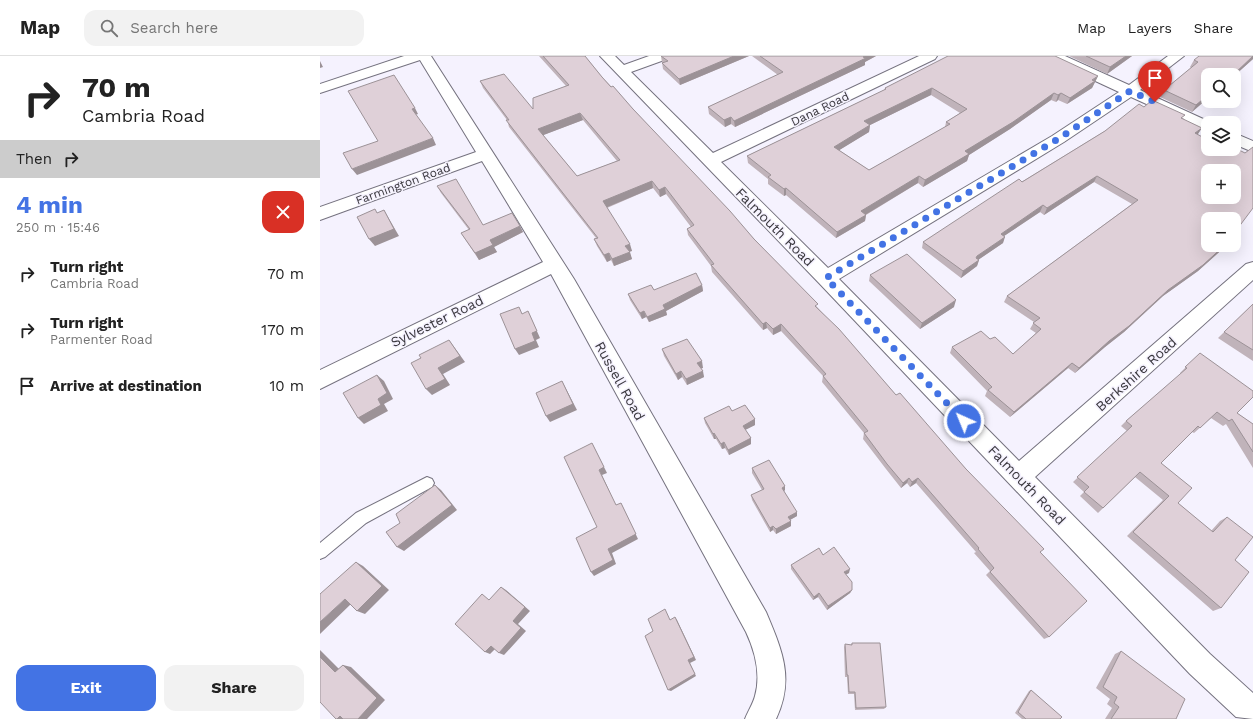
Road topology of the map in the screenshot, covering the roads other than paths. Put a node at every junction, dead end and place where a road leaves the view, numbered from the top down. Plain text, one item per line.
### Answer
1 (418, 56) edge
2 (424, 56) edge
3 (607, 56) edge
4 (662, 56) edge
5 (930, 56) edge
6 (1053, 56) edge
7 (1178, 56) edge
8 (622, 71) junction
9 (320, 90) edge
10 (1130, 91) junction
11 (1201, 123) edge
12 (1241, 141) edge
13 (1253, 147) edge
14 (486, 154) junction
15 (710, 161) junction
16 (320, 214) edge
17 (555, 264) junction
18 (1253, 269) edge
19 (826, 278) junction
20 (320, 380) edge
21 (1018, 476) junction
22 (427, 483) dead end
23 (320, 552) edge
24 (1247, 707) edge
25 (760, 719) edge

1 - 9 street
2 - 14 street, Russell Road
3 - 8 street, Falmouth Road
4 - 8 street
5 - 15 street, Dana Road
6 - 10 street
7 - 10 street
8 - 15 street, Falmouth Road
10 - 11 street
10 - 19 street
12 - 13 street
14 - 16 street, Farmington Road
14 - 17 street, Russell Road
15 - 19 street, Falmouth Road
17 - 20 street, Sylvester Road
17 - 25 street, Russell Road
18 - 21 street, Berkshire Road
19 - 21 street, Falmouth Road
21 - 24 street, Falmouth Road
22 - 23 lane

